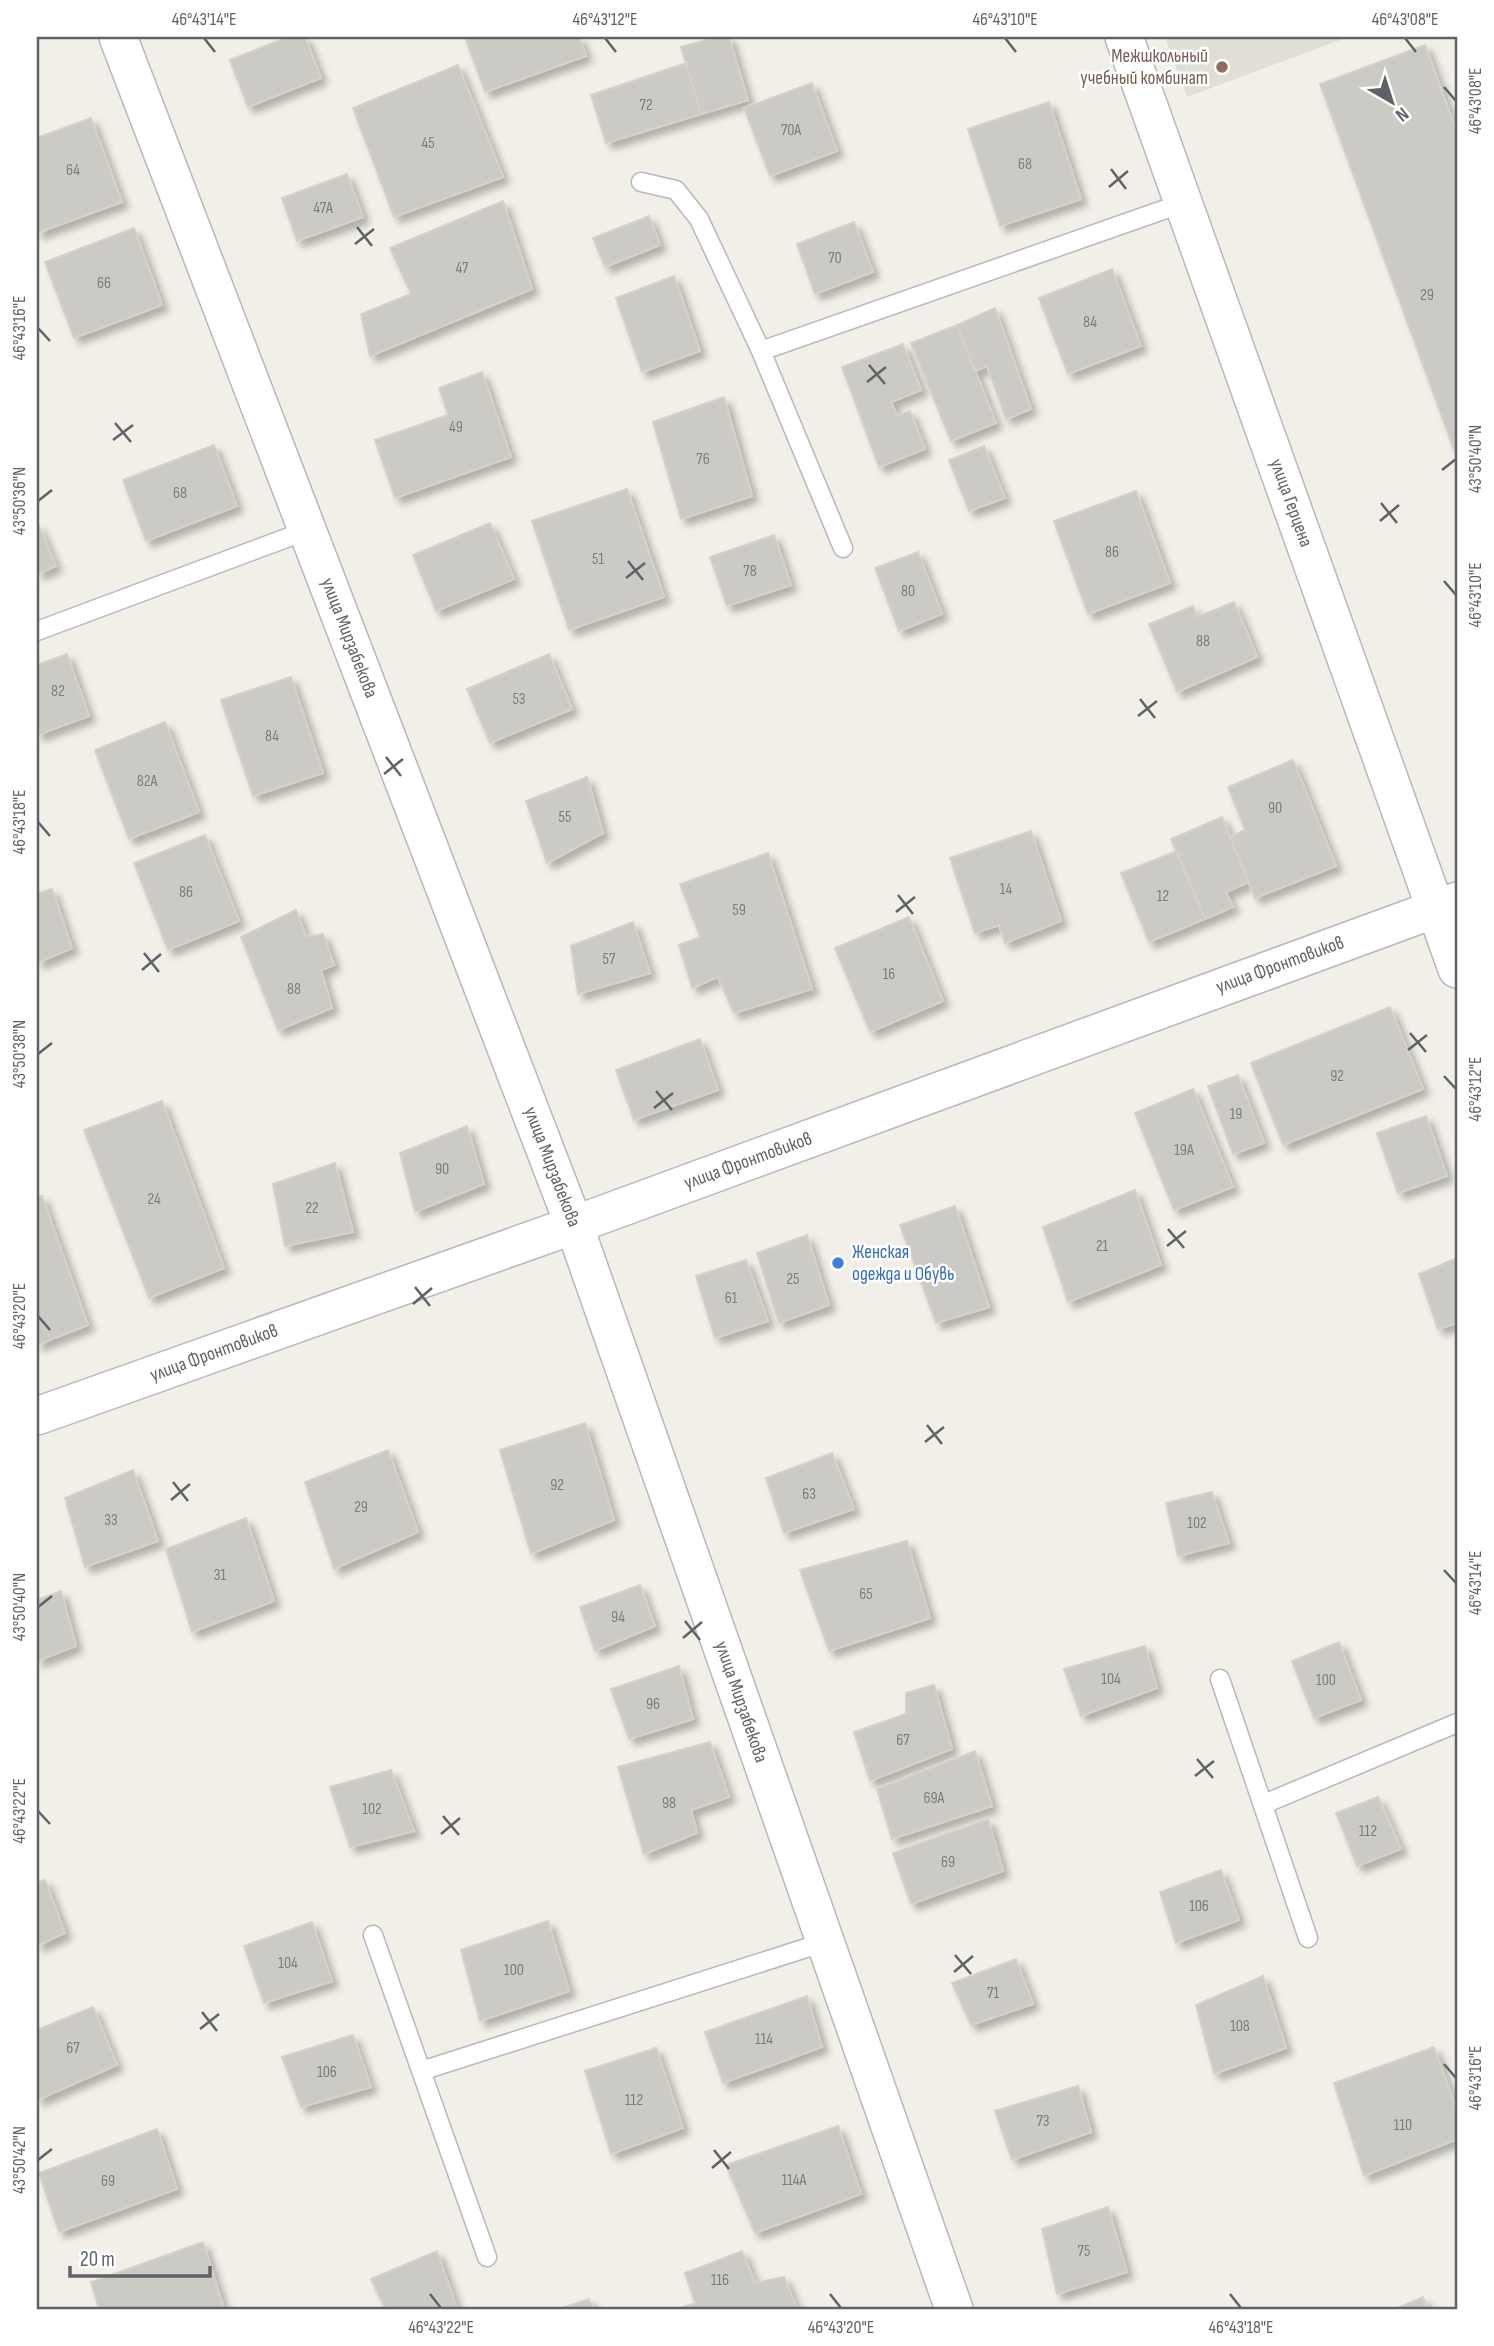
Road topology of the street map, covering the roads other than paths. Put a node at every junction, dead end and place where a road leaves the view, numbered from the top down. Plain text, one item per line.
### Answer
1 (118, 37) edge
2 (1124, 37) edge
3 (641, 182) dead end
4 (1183, 203) junction
5 (761, 351) junction
6 (308, 530) junction
7 (843, 548) dead end
8 (37, 631) edge
9 (1446, 905) edge
10 (1457, 969) edge
11 (574, 1225) junction
12 (37, 1416) edge
13 (1220, 1679) dead end
14 (1457, 1723) edge
15 (1264, 1804) junction
16 (373, 1935) dead end
17 (1308, 1938) dead end
18 (825, 1942) junction
19 (421, 2071) junction
20 (487, 2257) dead end
21 (954, 2309) edge

1 - 6 street, улица Мирзабекова
2 - 4 street, улица Герцена
3 - 5 lane
4 - 5 lane
4 - 9 street, улица Герцена
5 - 7 lane
6 - 8 lane
6 - 11 street, улица Мирзабекова
9 - 10 street, улица Герцена
9 - 11 street, улица Фронтовиков
11 - 12 street, улица Фронтовиков
11 - 18 street, улица Мирзабекова
13 - 15 lane
14 - 15 lane
15 - 17 lane
16 - 19 lane
18 - 19 lane
18 - 21 street, улица Мирзабекова
19 - 20 lane

